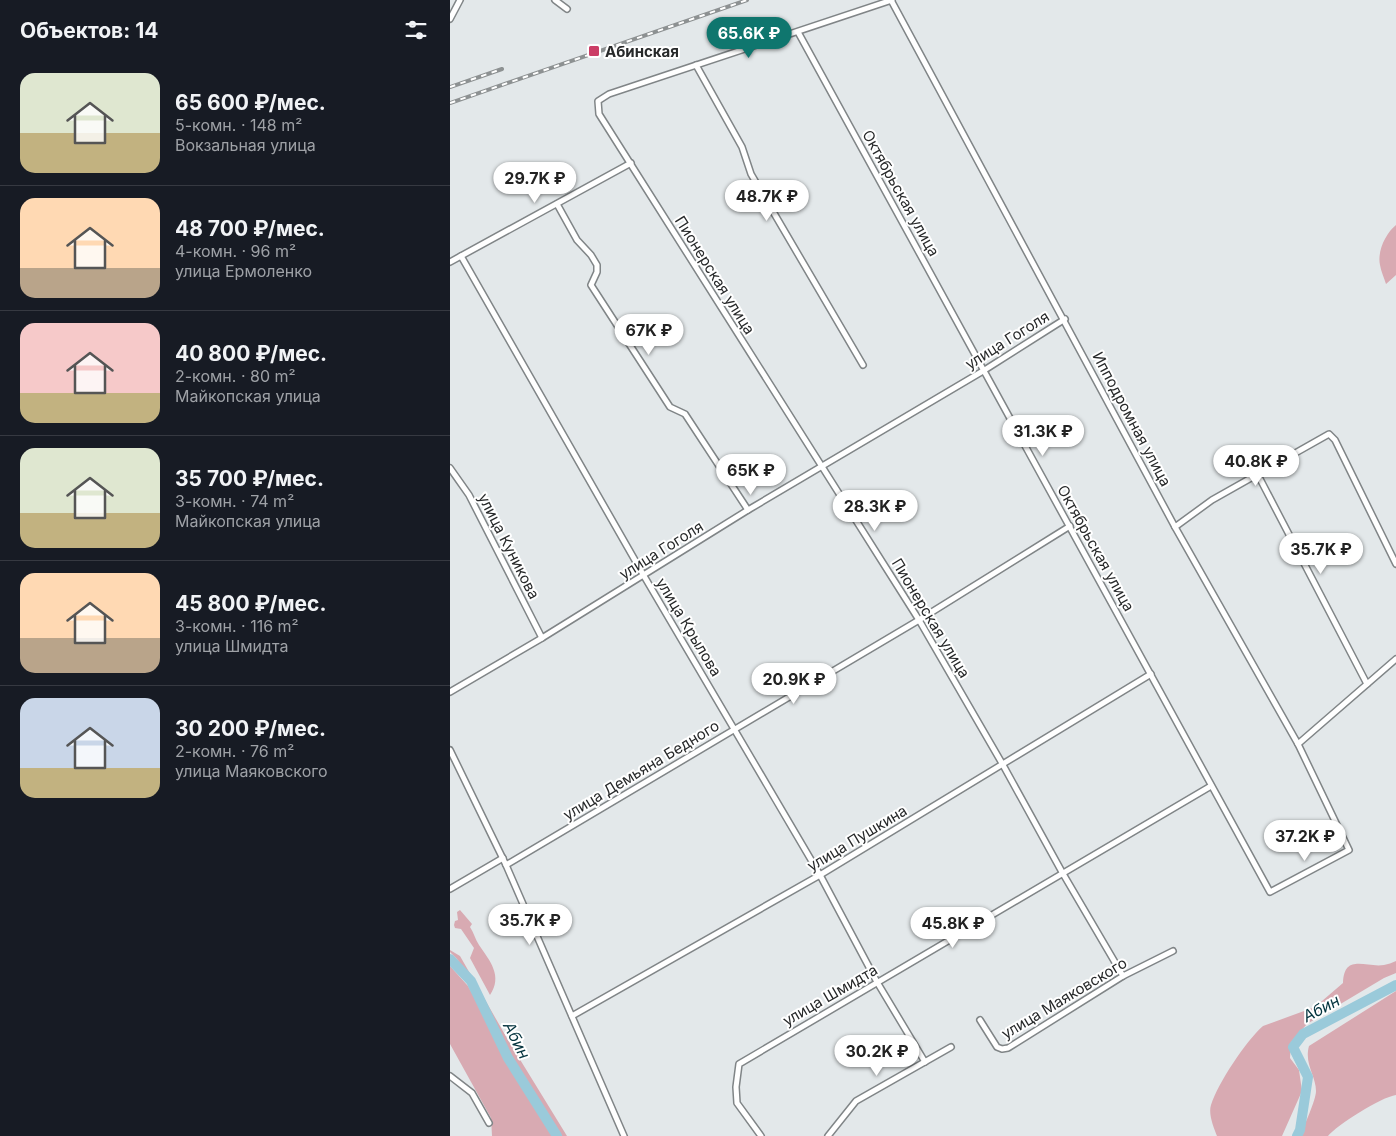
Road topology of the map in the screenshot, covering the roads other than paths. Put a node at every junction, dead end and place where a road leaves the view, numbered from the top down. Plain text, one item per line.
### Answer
1 (460, 0) edge
2 (555, 0) edge
3 (892, 0) edge
4 (567, 9) dead end
5 (450, 19) edge
6 (798, 32) junction
7 (696, 65) junction
8 (630, 163) junction
9 (557, 204) junction
10 (461, 256) junction
11 (450, 262) edge
12 (1064, 319) junction
13 (863, 365) dead end
14 (983, 370) junction
15 (821, 467) junction
16 (450, 468) edge
17 (1258, 475) junction
18 (748, 510) junction
19 (1070, 526) junction
20 (1175, 527) junction
21 (1396, 564) edge
22 (644, 576) junction
23 (919, 620) junction
24 (542, 638) junction
25 (1396, 658) edge
26 (1151, 674) junction
27 (1367, 684) junction
28 (450, 692) edge
29 (735, 728) junction
30 (1298, 744) junction
31 (450, 750) edge
32 (452, 761) edge
33 (1003, 765) junction
34 (1211, 786) junction
35 (503, 858) junction
36 (506, 865) junction
37 (1062, 872) junction
38 (820, 875) junction
39 (450, 889) edge
40 (1270, 892) joint
41 (1173, 951) dead end
42 (1124, 976) junction
43 (878, 982) junction
44 (572, 1016) junction
45 (980, 1020) dead end
46 (951, 1047) dead end
47 (925, 1062) junction
48 (450, 1076) edge
49 (490, 1123) dead end
50 (624, 1136) edge
51 (761, 1136) edge
52 (828, 1136) edge

1 - 5 street
2 - 4 street
3 - 6 street
3 - 12 street, Ипподромная улица
6 - 7 street
6 - 14 street, Октябрьская улица
7 - 8 street, Пионерская улица
7 - 13 street
8 - 9 street
8 - 15 street, Пионерская улица
9 - 10 street
9 - 18 street
10 - 11 street
10 - 22 street, улица Крылова
12 - 14 street, улица Гоголя
12 - 20 street, Ипподромная улица
14 - 15 street, улица Гоголя
14 - 19 street, Октябрьская улица
15 - 18 street, улица Гоголя
15 - 23 street, Пионерская улица
16 - 24 street, улица Куникова
17 - 20 street
17 - 21 street
17 - 27 street
18 - 22 street, улица Гоголя
19 - 23 street, улица Демьяна Бедного
19 - 26 street, Октябрьская улица
20 - 30 street, Ипподромная улица
22 - 24 street, улица Гоголя
22 - 29 street, улица Крылова
23 - 29 street, улица Демьяна Бедного
23 - 33 street, Пионерская улица
24 - 28 street, улица Гоголя
25 - 27 street
26 - 33 street, улица Пушкина
26 - 34 street, Октябрьская улица
27 - 30 street
29 - 36 street, улица Демьяна Бедного
29 - 38 street, улица Крылова
30 - 40 street, Ипподромная улица
31 - 32 street
32 - 35 street
33 - 37 street, Пионерская улица
33 - 38 street, улица Пушкина
34 - 37 street, улица Шмидта
34 - 40 street, Октябрьская улица
35 - 36 street
35 - 39 street
36 - 44 street
37 - 42 street, Пионерская улица
37 - 43 street, улица Шмидта
38 - 43 street, улица Крылова
38 - 44 street, улица Пушкина
41 - 42 street, улица Маяковского
42 - 45 street, улица Маяковского
43 - 47 street, улица Крылова
43 - 51 street, улица Шмидта
44 - 50 street
46 - 47 street
47 - 52 street
48 - 49 street

